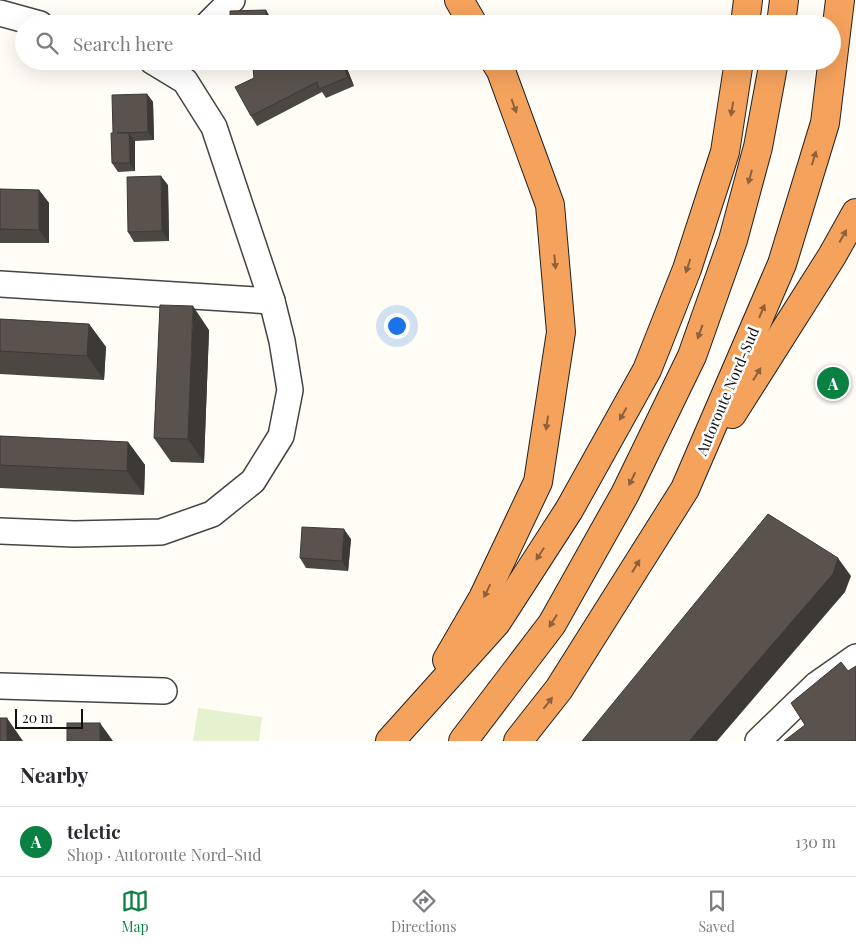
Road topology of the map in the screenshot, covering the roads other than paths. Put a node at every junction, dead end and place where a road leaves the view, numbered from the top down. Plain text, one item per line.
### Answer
1 (232, 0) edge
2 (459, 0) edge
3 (748, 0) edge
4 (0, 13) edge
5 (217, 15) edge
6 (468, 15) edge
7 (746, 15) edge
8 (15, 17) edge
9 (167, 70) edge
10 (500, 70) edge
11 (738, 70) edge
12 (772, 70) edge
13 (832, 70) edge
14 (856, 213) edge
15 (0, 284) edge
16 (272, 301) junction
17 (684, 489) junction
18 (0, 531) edge
19 (856, 657) edge
20 (0, 686) edge
21 (164, 691) dead end
22 (388, 741) edge
23 (463, 741) edge
24 (518, 741) edge
25 (758, 741) edge

1 - 5 street
2 - 6 highway
3 - 7 highway
4 - 8 street
9 - 16 street
10 -> 22 highway
11 -> 22 highway
12 -> 23 highway
17 -> 13 highway, Autoroute Nord-Sud
17 -> 14 highway
15 - 16 street
16 - 18 street
24 -> 17 highway, Autoroute Nord-Sud
19 - 25 street
20 - 21 street

